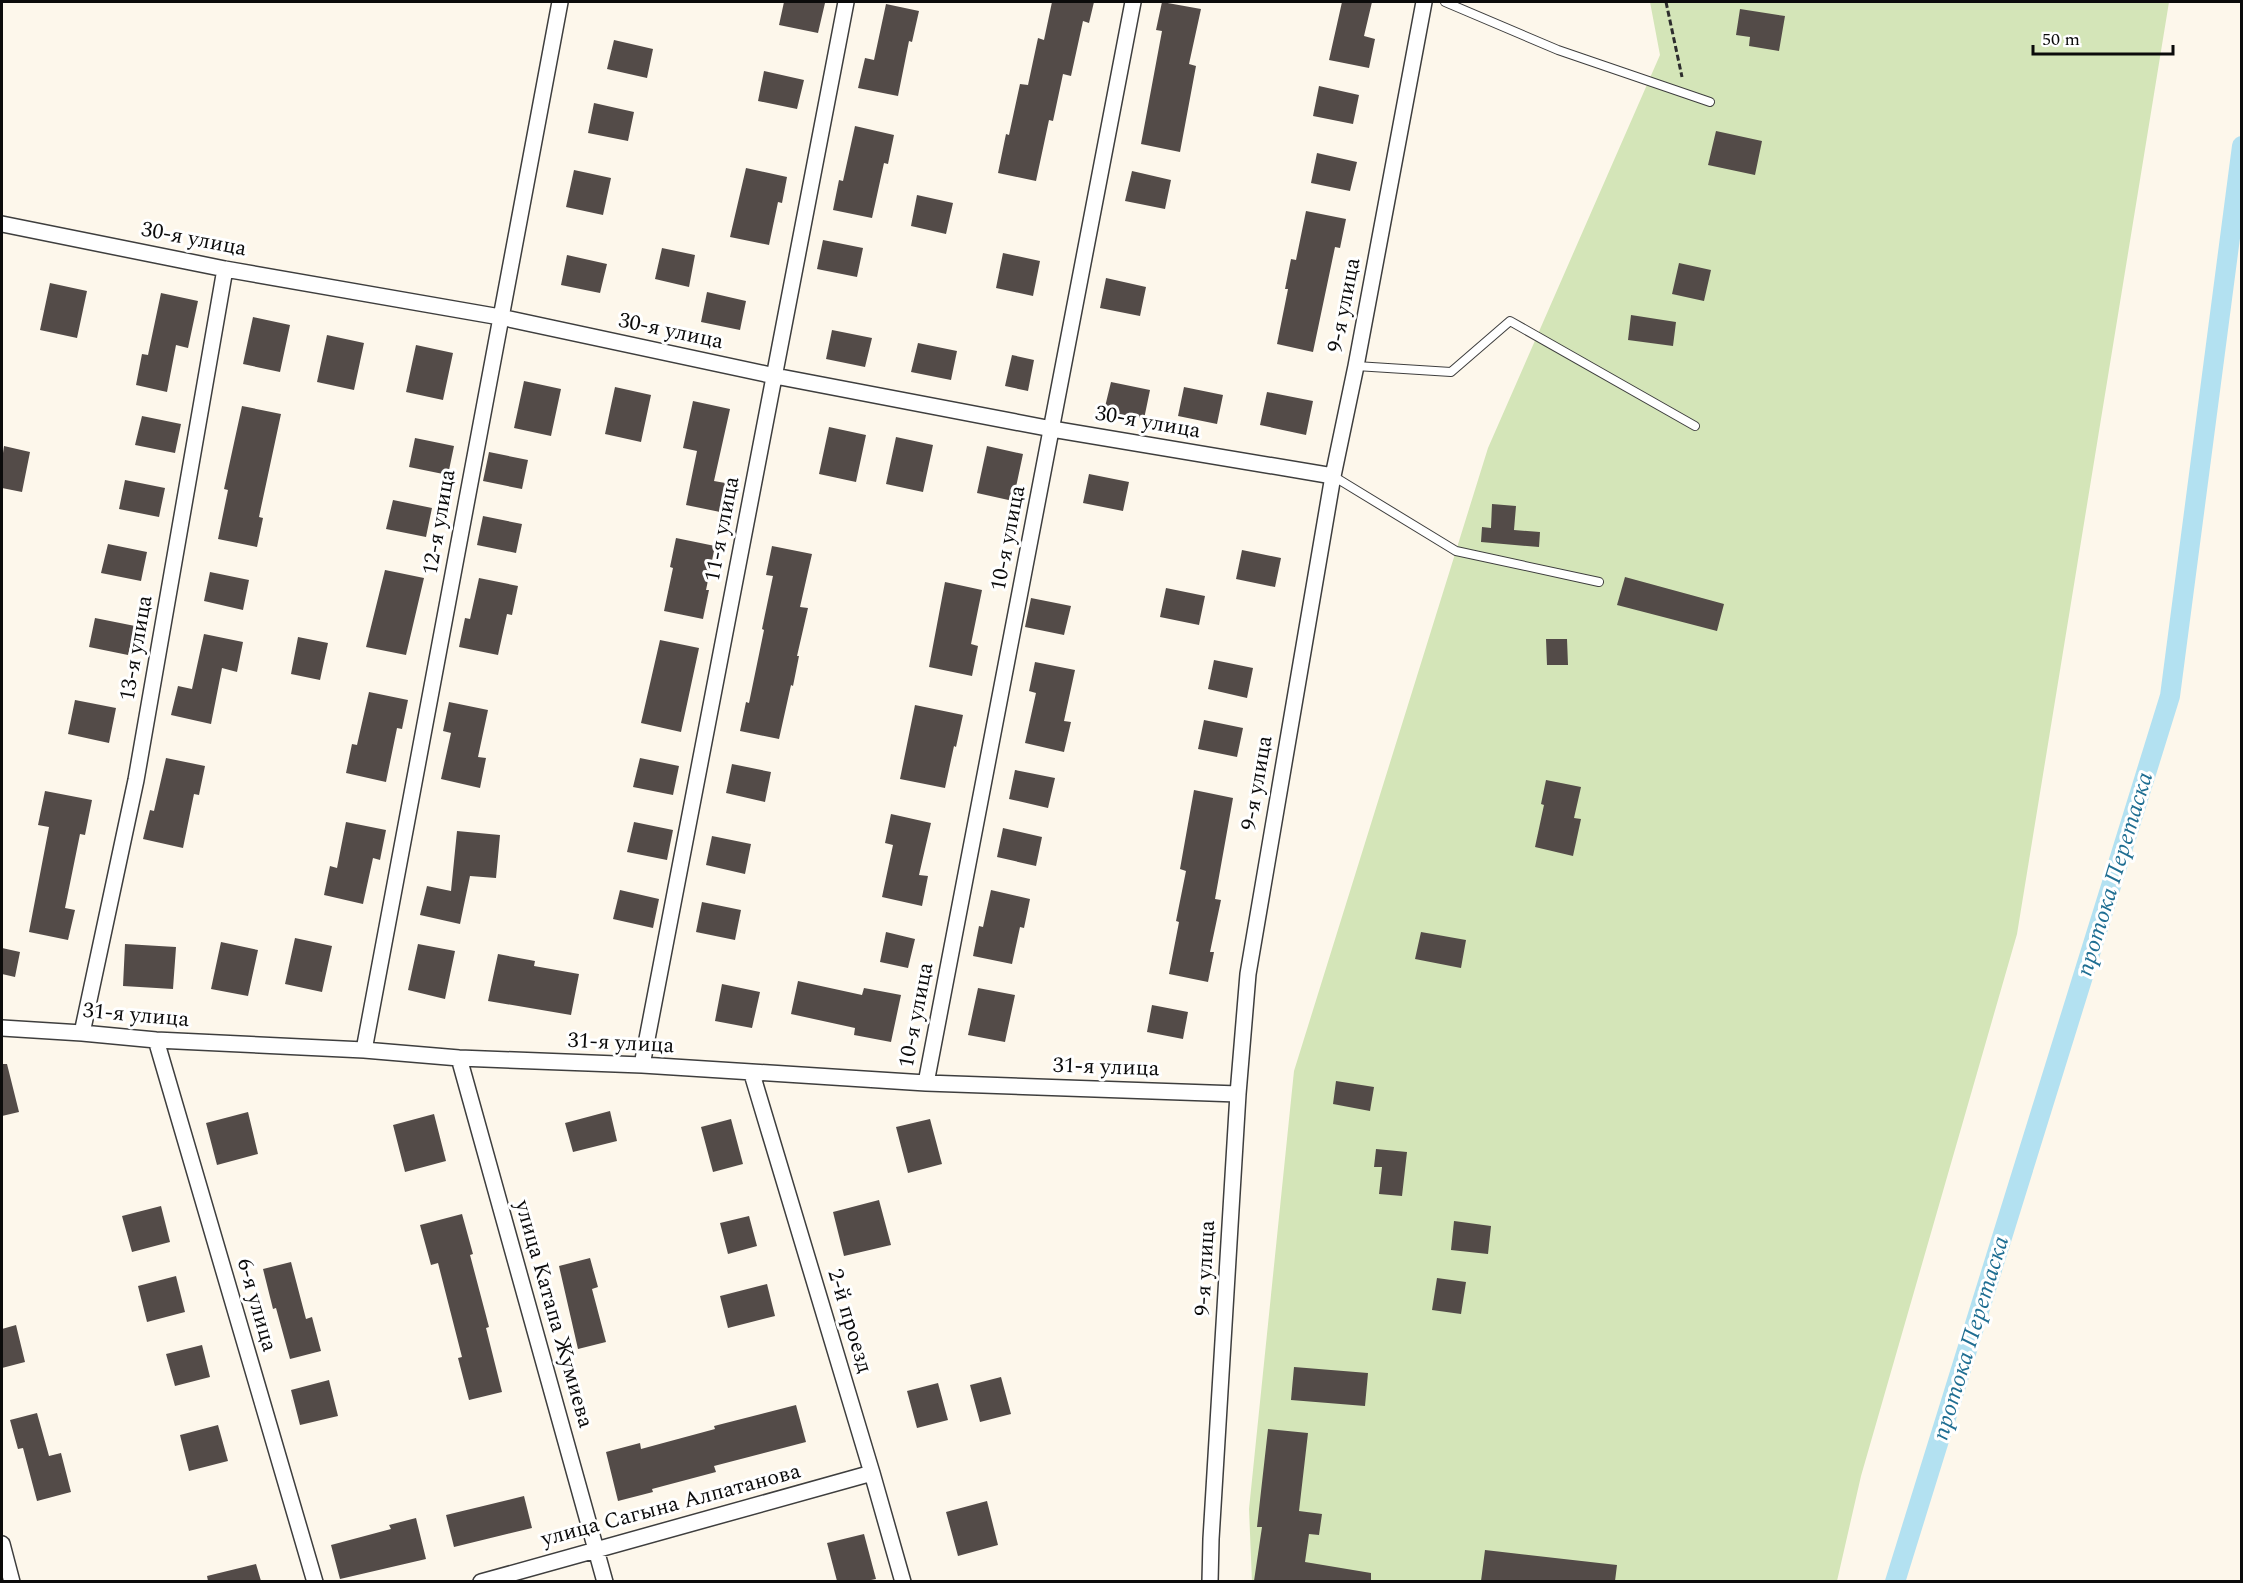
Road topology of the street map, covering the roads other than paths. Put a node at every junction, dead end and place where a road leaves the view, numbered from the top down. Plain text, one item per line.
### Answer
1 (560, 2) edge
2 (846, 2) edge
3 (1133, 2) edge
4 (1424, 2) edge
5 (1444, 2) edge
6 (1710, 102) dead end
7 (2, 224) edge
8 (225, 268) junction
9 (500, 317) junction
10 (1356, 366) junction
11 (775, 376) junction
12 (1695, 426) dead end
13 (1052, 429) junction
14 (1333, 476) junction
15 (1599, 582) dead end
16 (2, 1028) edge
17 (82, 1033) junction
18 (156, 1040) junction
19 (364, 1050) junction
20 (459, 1058) junction
21 (642, 1065) junction
22 (752, 1074) junction
23 (926, 1083) junction
24 (1238, 1094) junction
25 (873, 1473) junction
26 (2, 1544) edge
27 (596, 1548) junction
28 (12, 1581) edge
29 (315, 1581) edge
30 (481, 1581) edge
31 (605, 1581) edge
32 (903, 1581) edge
33 (1210, 1581) edge

1 - 9 street, 12-я улица
2 - 11 street, 11-я улица
3 - 13 street, 10-я улица
4 - 10 street, 9-я улица
5 - 6 lane
7 - 8 street, 30-я улица
8 - 9 street, 30-я улица
8 - 17 street, 13-я улица
9 - 11 street, 30-я улица
9 - 19 street, 12-я улица
10 - 12 lane
10 - 14 street, 9-я улица
11 - 13 street, 30-я улица
11 - 21 street, 11-я улица
13 - 14 street, 30-я улица
13 - 23 street, 10-я улица
14 - 15 lane
14 - 24 street, 9-я улица
16 - 17 street, 31-я улица
17 - 18 street, 31-я улица
18 - 19 street, 31-я улица
18 - 29 street, 6-я улица
19 - 20 street, 31-я улица
20 - 21 street, 31-я улица
20 - 27 street, улица Катапа Жумиева
21 - 22 street, 31-я улица
22 - 23 street, 31-я улица
22 - 25 street, 2-й проезд
23 - 24 street, 31-я улица
24 - 33 street, 9-я улица
25 - 27 street, улица Сагына Алпатанова
25 - 32 street, 2-й проезд
26 - 28 street
27 - 30 street, улица Сагына Алпатанова
27 - 31 street, улица Катапа Жумиева

